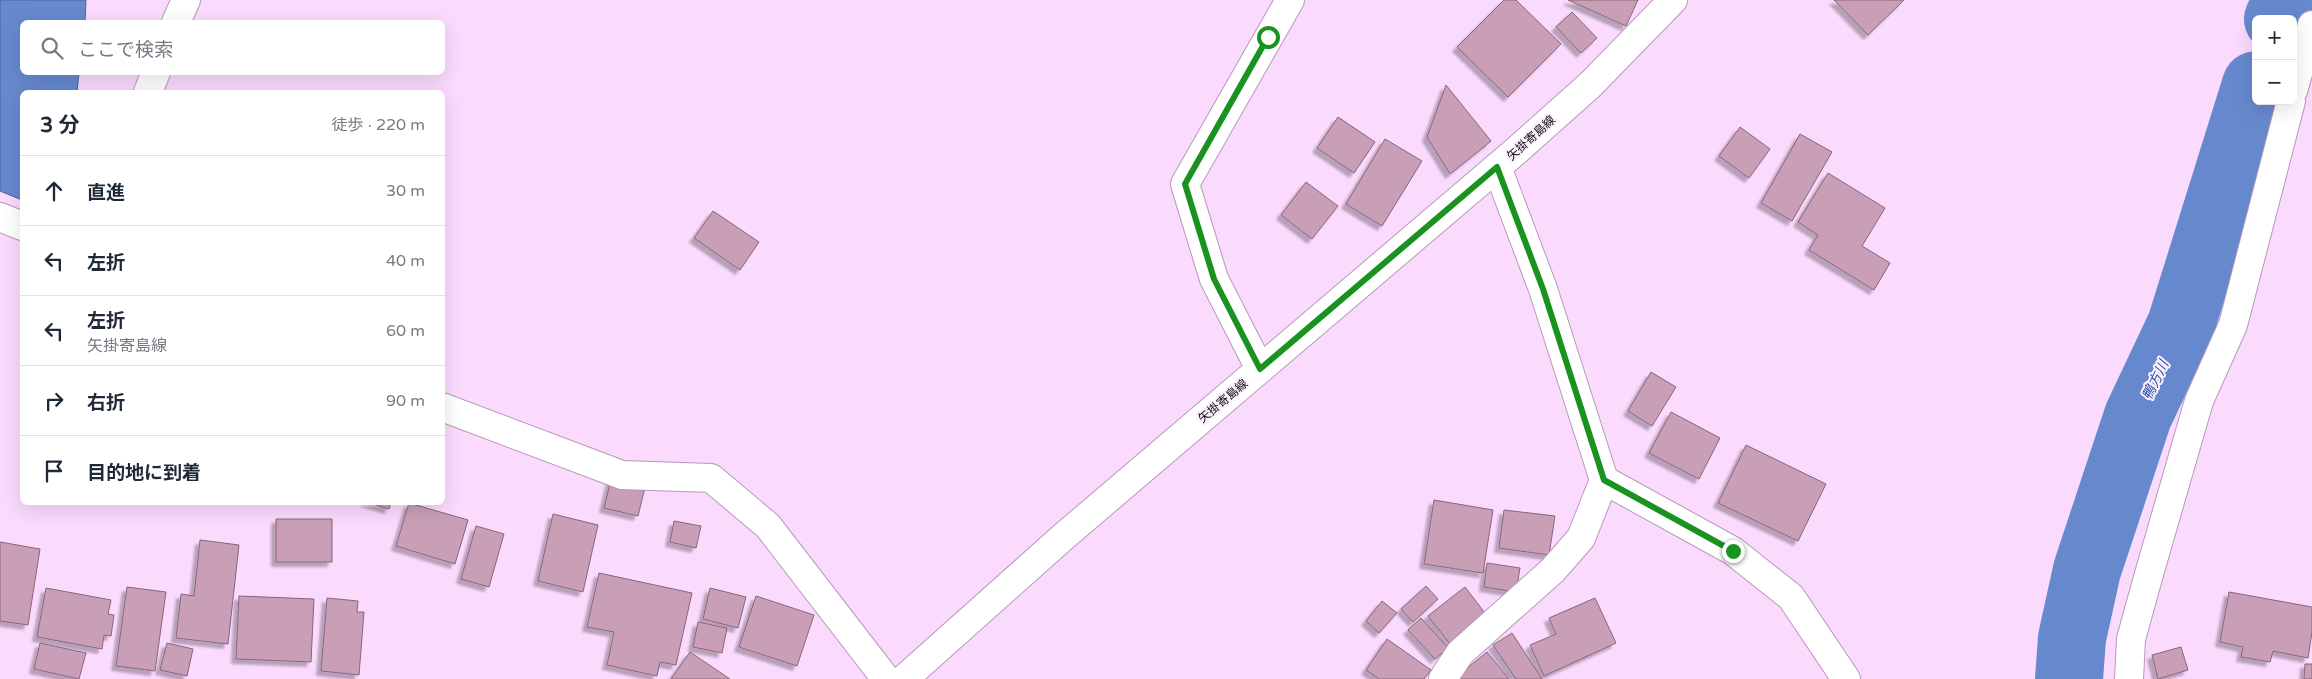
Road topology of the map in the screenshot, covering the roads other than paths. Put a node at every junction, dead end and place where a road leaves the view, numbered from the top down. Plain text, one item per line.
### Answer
1 (186, 0) edge
2 (1290, 0) edge
3 (1673, 0) edge
4 (177, 20) edge
5 (2312, 25) edge
6 (155, 75) edge
7 (2297, 77) edge
8 (149, 90) edge
9 (2290, 105) edge
10 (1497, 167) junction
11 (0, 217) edge
12 (20, 225) edge
13 (1260, 369) junction
14 (445, 408) edge
15 (1604, 480) junction
16 (886, 679) edge
17 (904, 679) edge
18 (1442, 679) edge
19 (1846, 679) edge
20 (2129, 679) edge

1 - 4 street
2 - 13 street
3 - 10 street, 矢掛寄島線
5 - 7 street
6 - 8 street
9 - 20 street
10 - 13 street, 矢掛寄島線
10 - 15 street
11 - 12 street
13 - 17 street, 矢掛寄島線
14 - 16 street
15 - 18 street
15 - 19 street

